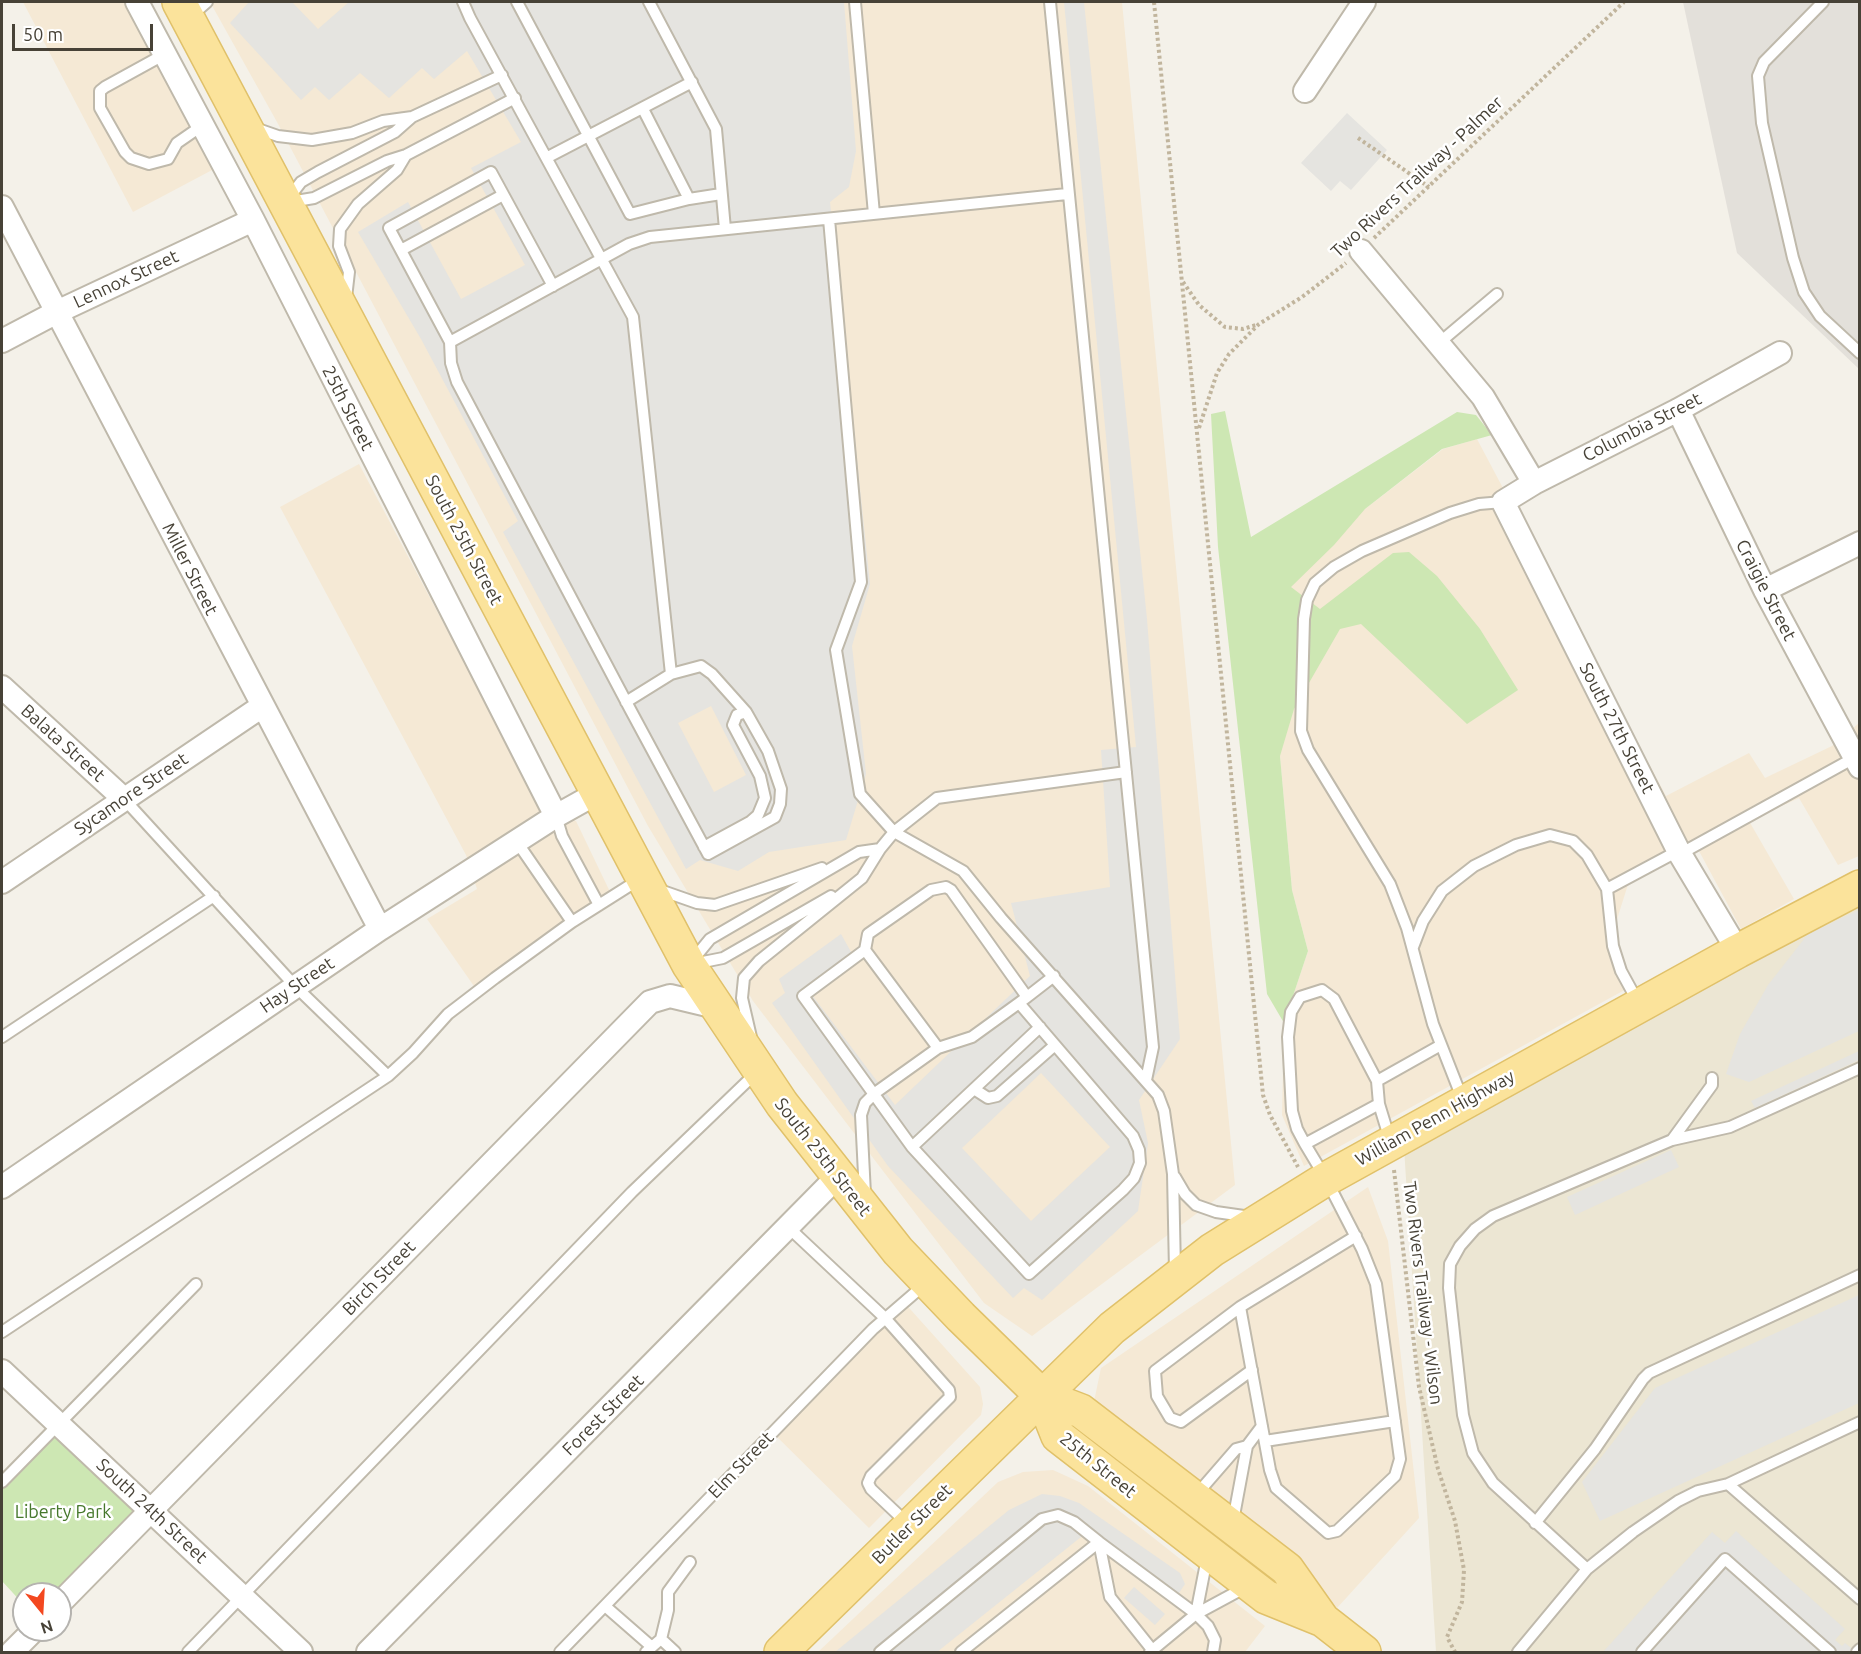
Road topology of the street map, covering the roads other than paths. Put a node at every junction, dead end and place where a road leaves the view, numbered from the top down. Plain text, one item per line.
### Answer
1 (137, 2) edge
2 (464, 2) edge
3 (518, 2) edge
4 (649, 2) edge
5 (855, 2) edge
6 (1050, 2) edge
7 (1364, 2) edge
8 (1822, 2) edge
9 (191, 7) edge
10 (165, 54) junction
11 (502, 75) junction
12 (692, 82) junction
13 (1305, 91) dead end
14 (515, 98) junction
15 (643, 109) junction
16 (412, 117) junction
17 (203, 125) junction
18 (246, 125) junction
19 (591, 137) junction
20 (406, 155) junction
21 (548, 157) junction
22 (721, 194) junction
23 (1067, 194) junction
24 (503, 195) junction
25 (689, 199) junction
26 (286, 202) junction
27 (2, 207) edge
28 (874, 214) junction
29 (829, 219) junction
30 (253, 220) junction
31 (724, 229) junction
32 (401, 250) junction
33 (1361, 251) road end
34 (601, 260) junction
35 (553, 286) junction
36 (1497, 294) dead end
37 (57, 312) junction
38 (343, 313) junction
39 (2, 341) edge
40 (450, 342) junction
41 (1438, 343) junction
42 (1860, 352) edge
43 (1780, 353) dead end
44 (1678, 410) junction
45 (1534, 483) junction
46 (1503, 502) junction
47 (1860, 543) edge
48 (1765, 590) junction
49 (671, 674) junction
50 (2, 687) edge
51 (626, 702) junction
52 (261, 707) junction
53 (746, 712) junction
54 (1857, 763) edge
55 (1126, 772) junction
56 (599, 792) junction
57 (124, 799) junction
58 (556, 816) junction
59 (894, 832) junction
60 (517, 842) junction
61 (880, 849) junction
62 (706, 850) junction
63 (1679, 852) junction
64 (850, 857) junction
65 (862, 878) junction
66 (645, 881) junction
67 (2, 882) edge
68 (1860, 888) edge
69 (1606, 889) junction
70 (213, 896) junction
71 (599, 905) junction
72 (572, 922) junction
73 (380, 929) junction
74 (1413, 947) junction
75 (865, 950) junction
76 (1738, 951) junction
77 (689, 965) junction
78 (1054, 976) junction
79 (295, 986) junction
80 (1023, 1000) junction
81 (1639, 1005) junction
82 (716, 1007) junction
83 (1040, 1027) junction
84 (2, 1037) edge
85 (1055, 1045) junction
86 (1440, 1045) junction
87 (938, 1048) junction
88 (1860, 1068) edge
89 (759, 1070) junction
90 (388, 1076) junction
91 (1712, 1078) dead end
92 (1146, 1080) junction
93 (1377, 1081) junction
94 (974, 1089) junction
95 (874, 1093) junction
96 (1464, 1102) junction
97 (1378, 1104) junction
98 (1672, 1140) junction
99 (1390, 1143) junction
100 (1305, 1144) junction
101 (912, 1147) junction
102 (1173, 1174) junction
103 (837, 1177) junction
104 (1318, 1184) junction
105 (2, 1187) edge
106 (867, 1215) junction
107 (1261, 1218) junction
108 (788, 1227) junction
109 (1356, 1236) junction
110 (1860, 1275) edge
111 (1175, 1277) junction
112 (927, 1283) junction
113 (196, 1284) dead end
114 (1240, 1306) junction
115 (885, 1318) junction
116 (2, 1332) edge
117 (1252, 1370) junction
118 (2, 1371) edge
119 (1042, 1396) junction
120 (1395, 1421) junction
121 (1860, 1422) edge
122 (59, 1424) junction
123 (1262, 1425) junction
124 (1265, 1441) junction
125 (1248, 1446) junction
126 (2, 1482) edge
127 (1728, 1484) junction
128 (1195, 1497) junction
129 (152, 1510) junction
130 (1535, 1523) junction
131 (910, 1526) junction
132 (1232, 1526) junction
133 (1099, 1542) junction
134 (1208, 1553) junction
135 (690, 1562) dead end
136 (1587, 1569) junction
137 (1250, 1585) junction
138 (72, 1592) edge
139 (242, 1596) junction
140 (1860, 1599) edge
141 (605, 1606) junction
142 (1196, 1614) junction
143 (1323, 1620) junction
144 (1529, 1638) junction
145 (661, 1639) junction
146 (23, 1642) edge
147 (649, 1650) edge
148 (1650, 1650) edge
149 (1152, 1652) edge
150 (12, 1653) edge
151 (188, 1653) edge
152 (301, 1653) edge
153 (368, 1653) edge
154 (560, 1653) edge
155 (675, 1653) edge
156 (781, 1653) edge
157 (880, 1653) edge
158 (961, 1653) edge
159 (1213, 1653) edge
160 (1364, 1653) edge
161 (1507, 1653) edge
162 (1518, 1653) edge
163 (1523, 1653) edge
164 (1830, 1653) edge

1 - 10 street, 25th Street
2 - 11 lane
3 - 19 lane
4 - 12 lane
5 - 28 lane
6 - 23 lane
7 - 13 street
8 - 42 lane
9 - 18 main road
10 - 17 street, 25th Street
10 - 17 lane
11 - 14 lane
11 - 16 lane
12 - 15 lane
12 - 22 lane
14 - 20 lane
14 - 21 lane
15 - 19 lane
15 - 25 lane
16 - 18 lane
16 - 26 lane
17 - 30 street, 25th Street
18 - 26 main road
19 - 21 lane
19 - 25 lane
20 - 26 lane
20 - 38 lane
21 - 34 lane
22 - 25 lane
22 - 31 lane
23 - 28 lane
23 - 55 lane
24 - 32 lane
24 - 32 lane
24 - 35 lane
26 - 38 main road, South 25th Street
27 - 37 street, Miller Street
28 - 29 lane
29 - 31 lane
29 - 59 lane
30 - 37 street, Lennox Street
30 - 58 street, 25th Street
31 - 34 lane
32 - 40 lane
33 - 41 street
34 - 35 lane
34 - 49 lane
35 - 40 lane
36 - 41 lane
37 - 39 street, Lennox Street
37 - 52 street, Miller Street
38 - 56 main road, South 25th Street
40 - 51 lane
41 - 45 street
43 - 44 street, Columbia Street
44 - 45 street, Columbia Street
44 - 48 street, Craigie Street
45 - 46 street, Columbia Street
46 - 63 street, South 27th Street
46 - 74 lane
47 - 48 street
48 - 54 street, Craigie Street
49 - 51 lane
49 - 53 lane
50 - 57 street, Balata Street
51 - 62 lane
52 - 57 street, Sycamore Street
52 - 73 street, Miller Street
53 - 62 lane
53 - 62 lane
54 - 63 lane
55 - 59 lane
55 - 92 lane
56 - 58 street, Hay Street
56 - 66 main road, South 25th Street
57 - 67 street, Sycamore Street
57 - 70 lane
58 - 60 street, Hay Street
58 - 71 lane
59 - 61 lane
59 - 78 lane
60 - 72 lane
60 - 73 street, Hay Street
61 - 64 lane
61 - 65 lane
63 - 69 lane
63 - 76 street, South 27th Street
64 - 66 lane
64 - 77 lane
65 - 77 lane
65 - 89 lane
66 - 71 lane
66 - 77 main road, South 25th Street
68 - 76 main road, William Penn Highway
69 - 74 lane
69 - 81 lane
70 - 79 lane
70 - 84 lane
71 - 72 lane
72 - 90 lane
73 - 79 street, Hay Street
74 - 86 lane
75 - 80 lane
75 - 87 lane
75 - 95 lane
76 - 81 main road, William Penn Highway
77 - 82 main road, South 25th Street
78 - 80 lane
78 - 92 lane
79 - 90 lane
79 - 105 street, Hay Street
80 - 83 lane
80 - 87 lane
81 - 96 main road, William Penn Highway
82 - 89 main road, South 25th Street
82 - 129 street, Birch Street
83 - 85 lane
83 - 94 lane
85 - 94 lane
85 - 101 lane
86 - 93 lane
86 - 96 lane
87 - 95 lane
88 - 98 lane
89 - 103 main road, South 25th Street
89 - 139 lane
90 - 116 lane
91 - 98 lane
92 - 102 lane
93 - 97 lane
93 - 100 lane
94 - 101 lane
95 - 101 lane
95 - 106 lane
96 - 99 main road, William Penn Highway
97 - 99 lane
97 - 100 lane
98 - 130 lane
99 - 104 main road, William Penn Highway
100 - 104 lane
102 - 107 lane
102 - 111 lane
103 - 106 main road, South 25th Street
103 - 108 street, Forest Street
104 - 107 main road, William Penn Highway
104 - 109 lane
106 - 112 main road, South 25th Street
107 - 111 main road, William Penn Highway
108 - 115 lane
108 - 153 street, Forest Street
109 - 114 lane
109 - 120 lane
110 - 130 lane
111 - 119 main road, William Penn Highway
112 - 115 lane, Elm Street
112 - 119 main road, South 25th Street
113 - 122 lane
114 - 117 lane
114 - 117 lane
115 - 131 lane
115 - 141 lane, Elm Street
117 - 123 lane
118 - 122 street, South 24th Street
119 - 128 main road, 25th Street
119 - 131 main road, Butler Street
119 - 134 main road, 25th Street
120 - 124 lane
120 - 124 lane
121 - 127 lane
122 - 126 lane
122 - 129 street, South 24th Street
123 - 124 lane
123 - 125 lane
125 - 128 lane
125 - 132 lane
127 - 136 lane
127 - 140 lane
128 - 132 main road, 25th Street
129 - 138 street, Birch Street
129 - 139 street, South 24th Street
130 - 136 lane
131 - 156 main road, Butler Street
132 - 143 main road, 25th Street
133 - 142 lane
133 - 149 lane
133 - 157 lane
133 - 158 lane
134 - 137 main road, 25th Street
134 - 142 lane
135 - 145 lane
136 - 144 lane
137 - 142 lane
137 - 143 main road, 25th Street
139 - 151 lane
139 - 152 street, South 24th Street
141 - 147 lane
141 - 154 lane, Elm Street
142 - 149 lane
142 - 159 lane
143 - 160 main road, 25th Street
144 - 161 lane
144 - 162 lane
144 - 163 lane
145 - 147 lane
145 - 155 lane
146 - 150 street
148 - 164 lane

